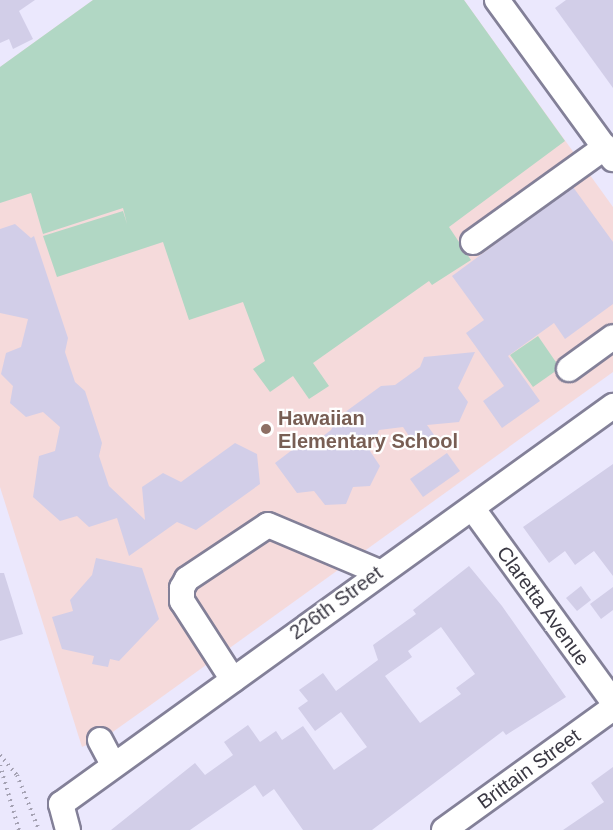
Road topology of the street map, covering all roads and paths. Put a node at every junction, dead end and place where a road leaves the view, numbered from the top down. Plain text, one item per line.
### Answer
1 (497, 0) edge
2 (609, 153) edge
3 (473, 242) dead end
4 (613, 337) edge
5 (569, 369) dead end
6 (613, 406) edge
7 (473, 509) junction
8 (379, 572) junction
9 (233, 680) junction
10 (613, 702) edge
11 (613, 708) edge
12 (100, 740) dead end
13 (0, 755) edge
14 (113, 764) junction
15 (0, 765) edge
16 (19, 830) edge
17 (39, 830) edge
18 (68, 830) edge
19 (444, 830) edge

1 - 2 street
2 - 3 street
4 - 5 street
6 - 7 street, 226th Street
7 - 8 street, 226th Street
7 - 10 street, Claretta Avenue
8 - 9 street, 226th Street
8 - 9 street
9 - 14 street, 226th Street
11 - 19 street, Brittain Street
12 - 14 street
13 - 17 path
14 - 18 street, 226th Street
15 - 16 path

